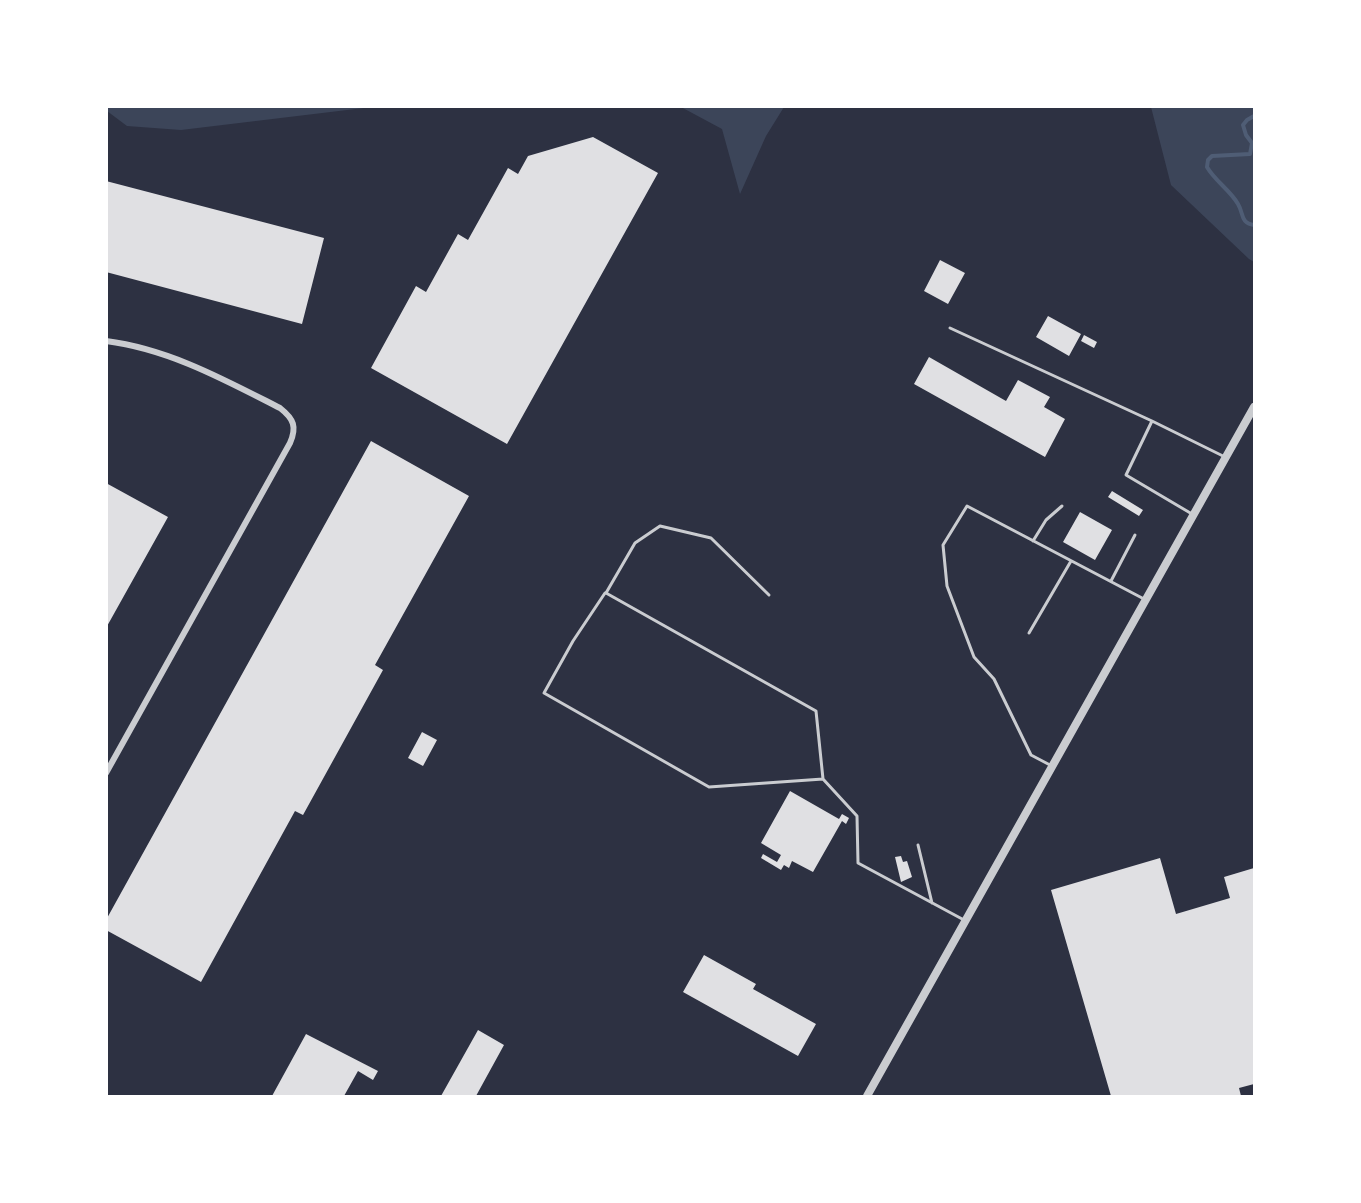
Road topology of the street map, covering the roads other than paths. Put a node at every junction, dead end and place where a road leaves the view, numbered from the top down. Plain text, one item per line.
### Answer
1 (950, 328) dead end
2 (106, 341) edge
3 (1254, 407) edge
4 (1152, 421) junction
5 (1226, 458) junction
6 (1062, 506) dead end
7 (1194, 515) junction
8 (1135, 535) dead end
9 (1033, 541) junction
10 (1071, 561) junction
11 (1111, 581) junction
12 (606, 593) junction
13 (769, 595) dead end
14 (1146, 600) junction
15 (1029, 633) dead end
16 (1052, 766) junction
17 (106, 773) edge
18 (823, 779) junction
19 (918, 845) dead end
20 (932, 903) junction
21 (965, 921) junction
22 (867, 1096) edge

1 - 4 lane
2 - 17 street
3 - 5 street
4 - 5 lane
4 - 7 lane
5 - 7 street
6 - 9 lane
7 - 14 street
8 - 11 lane
9 - 10 lane
9 - 16 lane
10 - 11 lane
10 - 15 lane
11 - 14 lane
12 - 13 lane
12 - 18 lane
12 - 18 lane
14 - 16 street
16 - 21 street
18 - 20 lane
19 - 20 lane
20 - 21 lane
21 - 22 street

